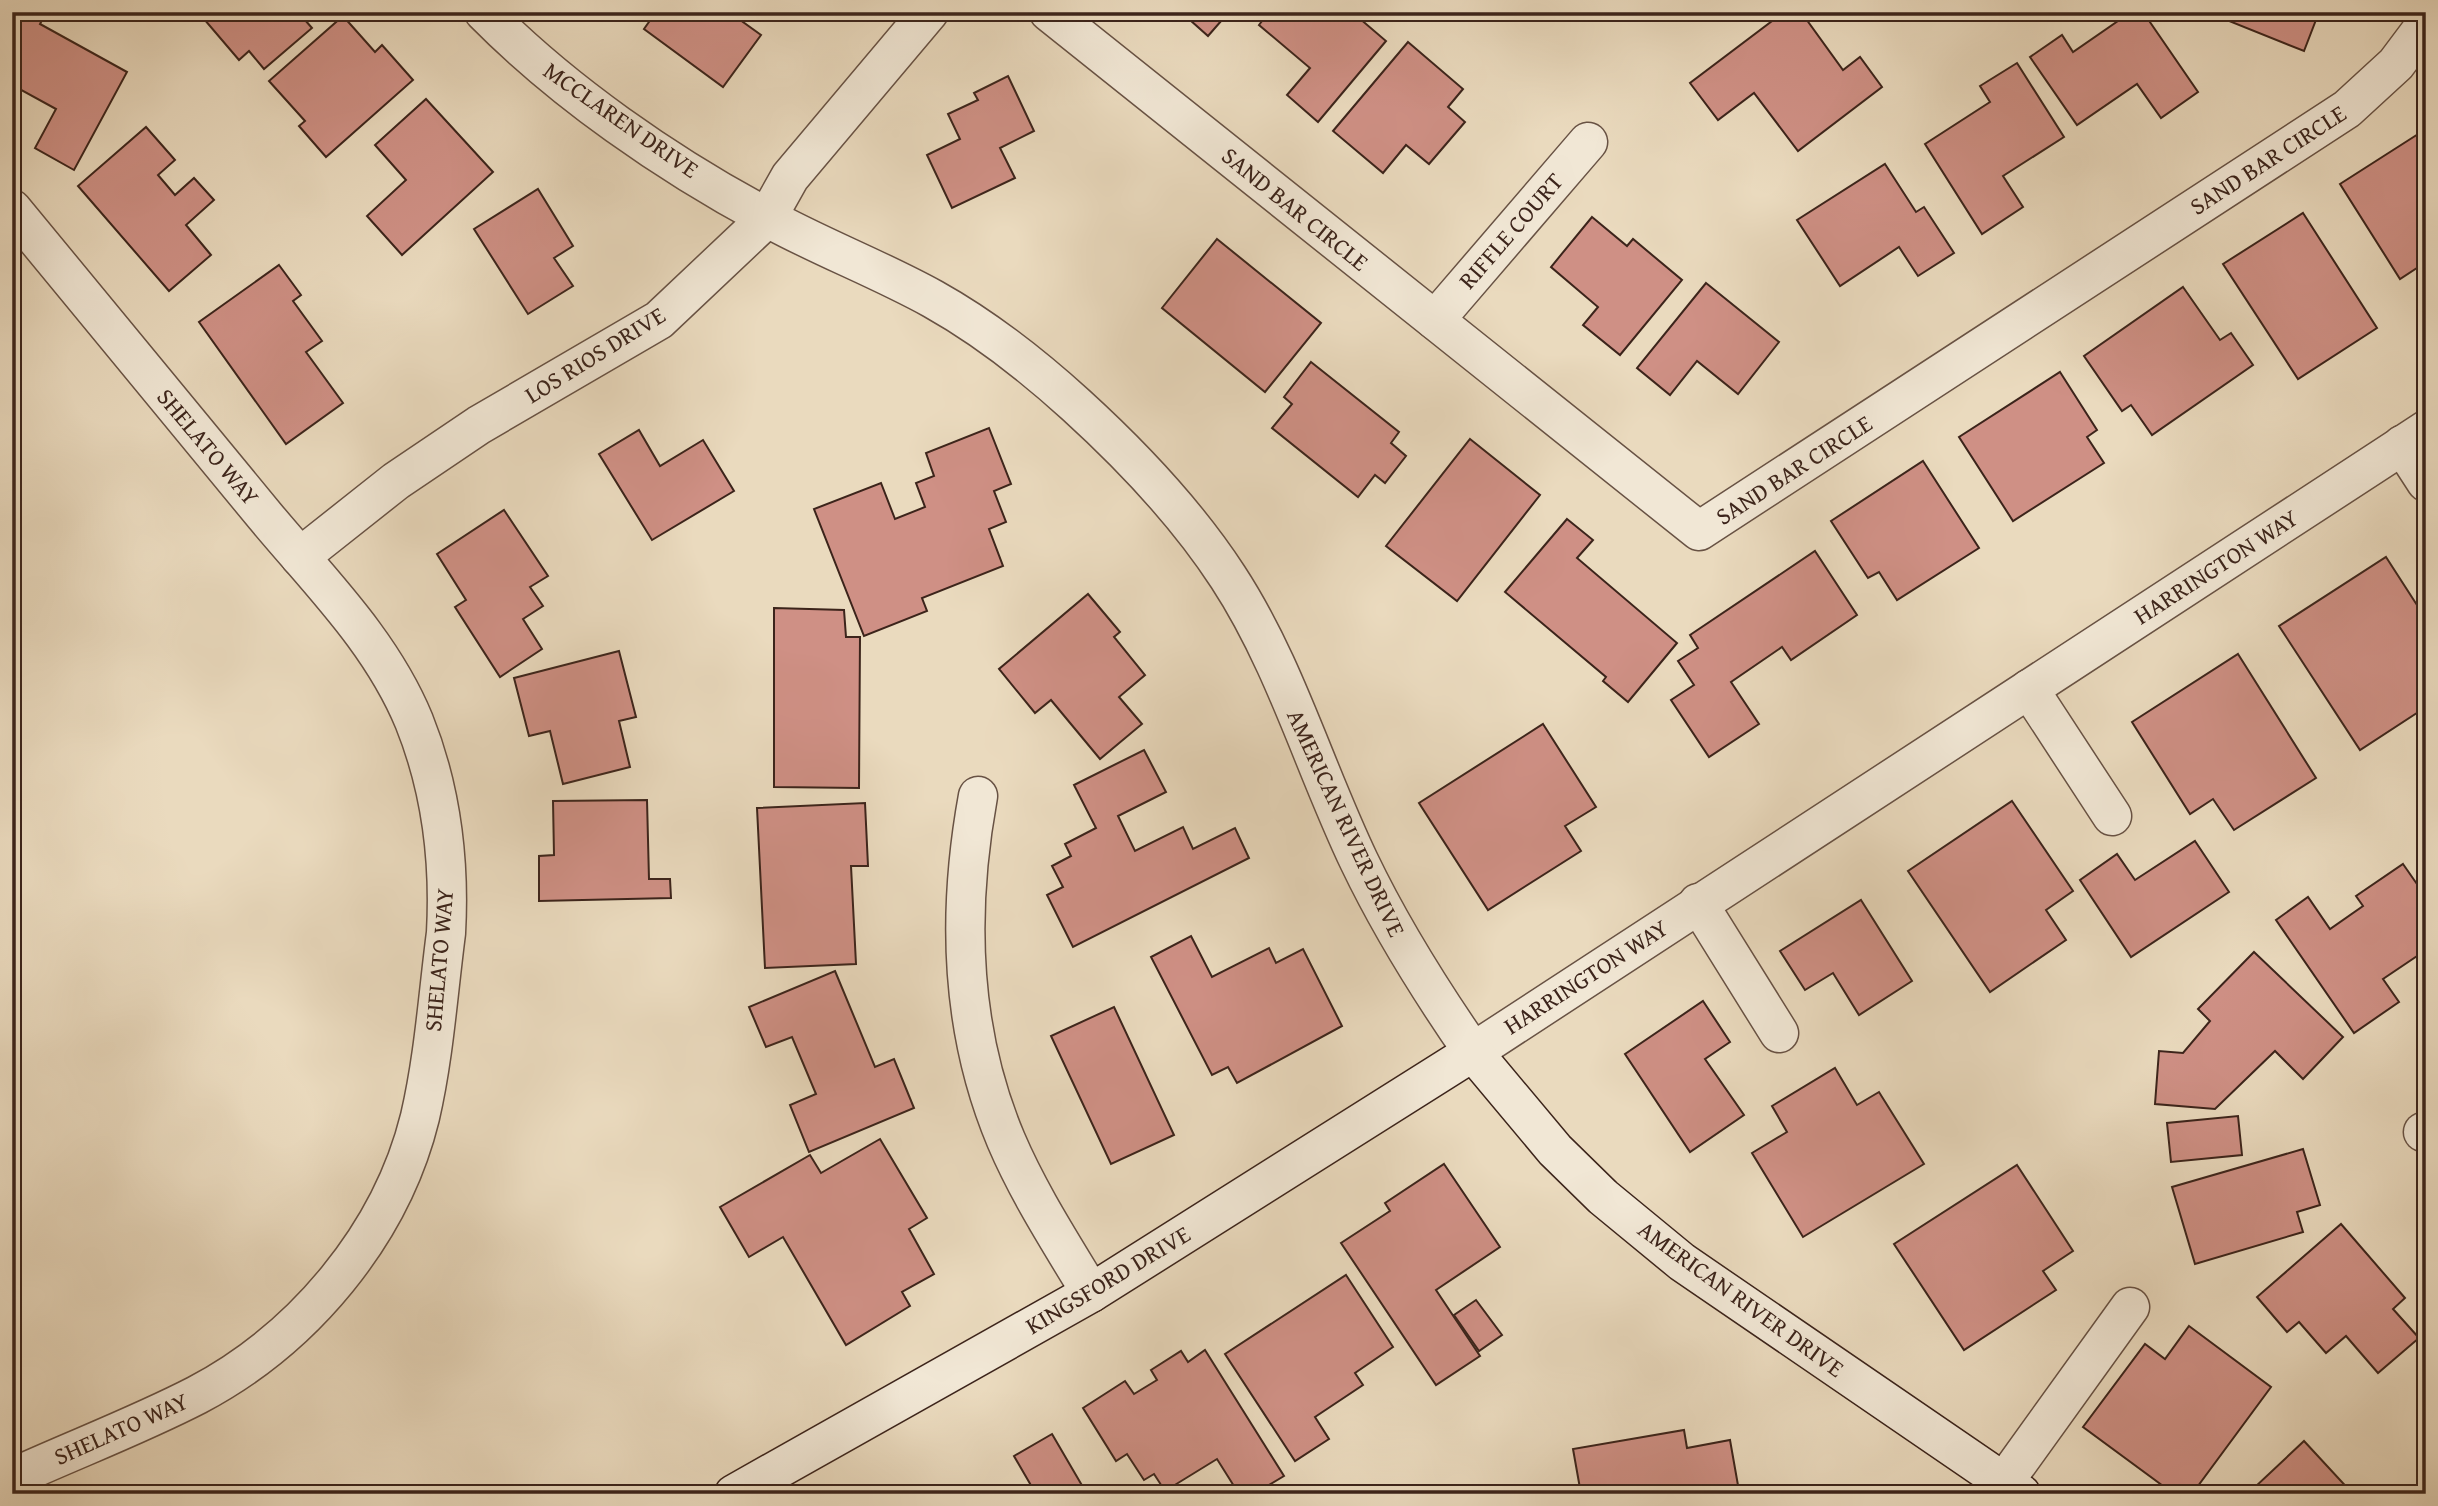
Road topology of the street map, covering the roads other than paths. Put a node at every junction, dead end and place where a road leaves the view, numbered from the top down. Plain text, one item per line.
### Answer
1 (484, 12) edge
2 (929, 12) edge
3 (1049, 12) edge
4 (2426, 24) edge
5 (1588, 142) dead end
6 (12, 209) edge
7 (767, 218) junction
8 (1435, 320) junction
9 (2414, 438) edge
10 (2426, 482) edge
11 (300, 557) junction
12 (2029, 689) junction
13 (978, 796) dead end
14 (2112, 816) dead end
15 (1698, 903) junction
16 (1779, 1032) dead end
17 (1473, 1052) junction
18 (1091, 1293) junction
19 (2130, 1307) dead end
20 (12, 1478) edge
21 (2012, 1488) edge
22 (734, 1494) edge

1 - 7 street, MCCLAREN DRIVE
2 - 7 street, LOS RIOS DRIVE
3 - 8 street, SAND BAR CIRCLE
4 - 8 street, SAND BAR CIRCLE
5 - 8 street, RIFFLE COURT
6 - 11 street, SHELATO WAY
7 - 11 street, LOS RIOS DRIVE
7 - 17 street, AMERICAN RIVER DRIVE
9 - 10 street, HARRINGTON WAY
9 - 12 street, HARRINGTON WAY
11 - 20 street, SHELATO WAY
12 - 14 street
12 - 15 street, HARRINGTON WAY
13 - 18 street
15 - 16 street
15 - 17 street, HARRINGTON WAY
17 - 18 street, KINGSFORD DRIVE
17 - 21 street, AMERICAN RIVER DRIVE
18 - 22 street, KINGSFORD DRIVE
19 - 21 street, AMERICAN RIVER DRIVE

